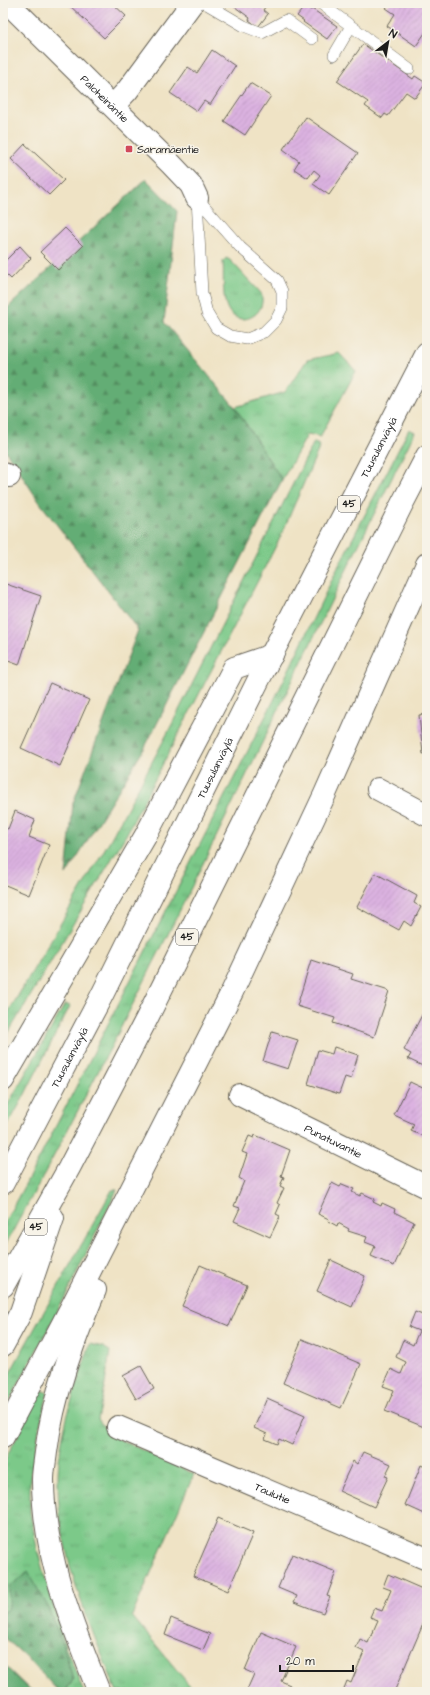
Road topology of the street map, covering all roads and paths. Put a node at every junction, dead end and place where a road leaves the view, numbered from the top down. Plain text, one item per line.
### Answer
1 (8, 3) edge
2 (192, 3) edge
3 (205, 3) edge
4 (320, 3) edge
5 (351, 26) junction
6 (312, 39) dead end
7 (334, 55) dead end
8 (409, 69) dead end
9 (113, 106) junction
10 (197, 198) junction
11 (427, 353) edge
12 (427, 456) edge
13 (427, 564) edge
14 (272, 655) junction
15 (378, 789) dead end
16 (427, 815) edge
17 (3, 1080) edge
18 (181, 1093) junction
19 (240, 1096) dead end
20 (69, 1168) junction
21 (3, 1183) edge
22 (427, 1187) edge
23 (3, 1286) edge
24 (3, 1345) edge
25 (118, 1427) dead end
26 (3, 1438) edge
27 (427, 1559) edge
28 (99, 1692) edge

1 - 9 main road, Paloheinäntie
2 - 9 main road
3 - 6 lane
4 - 5 lane
5 - 7 lane
5 - 8 lane
9 - 10 main road, Paloheinäntie
10 - 10 lane
11 - 14 main road, Tuusulanväylä / 45
12 - 20 main road, 45
13 - 18 main road
14 - 17 main road
14 - 21 main road, Tuusulanväylä / 45
15 - 16 main road
18 - 26 main road
18 - 28 main road
19 - 22 main road, Punatuvantie
20 - 23 main road, 45
20 - 24 main road
25 - 27 main road, Taulutie

